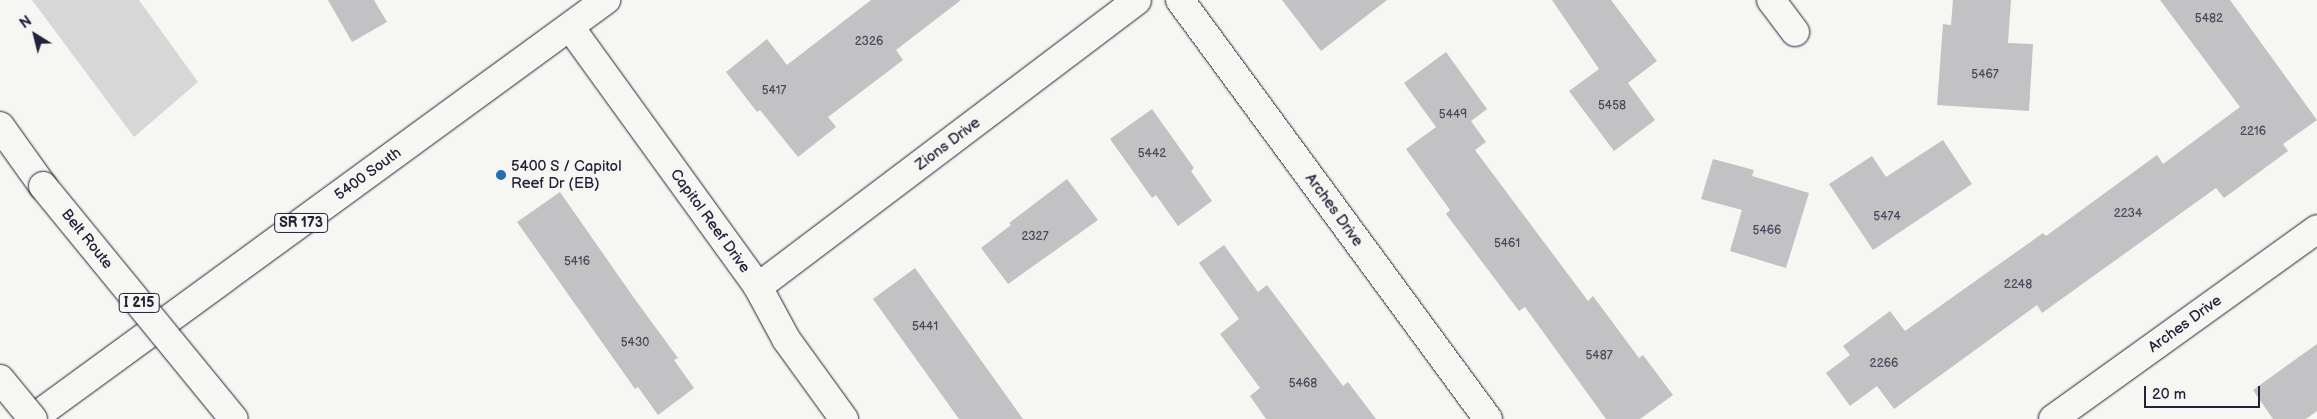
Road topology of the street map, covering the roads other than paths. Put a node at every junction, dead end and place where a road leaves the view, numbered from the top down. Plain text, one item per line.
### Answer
1 (606, 0) edge
2 (1138, 0) edge
3 (1180, 0) edge
4 (1771, 0) edge
5 (570, 27) junction
6 (1795, 32) dead end
7 (0, 126) edge
8 (2317, 228) edge
9 (758, 287) junction
10 (0, 379) edge
11 (33, 419) edge
12 (234, 419) edge
13 (844, 419) edge
14 (1488, 419) edge
15 (2053, 419) edge

1 - 5 main road, 5400 South / SR 173
2 - 9 main road, Zions Drive
3 - 14 main road, Arches Drive
4 - 6 main road
5 - 9 main road, Capitol Reef Drive
5 - 11 main road, 5400 South / SR 173
7 - 12 main road, Belt Route / I 215, bridge
8 - 15 main road, Arches Drive
9 - 13 main road, Capitol Reef Drive
10 - 11 main road, bridge

